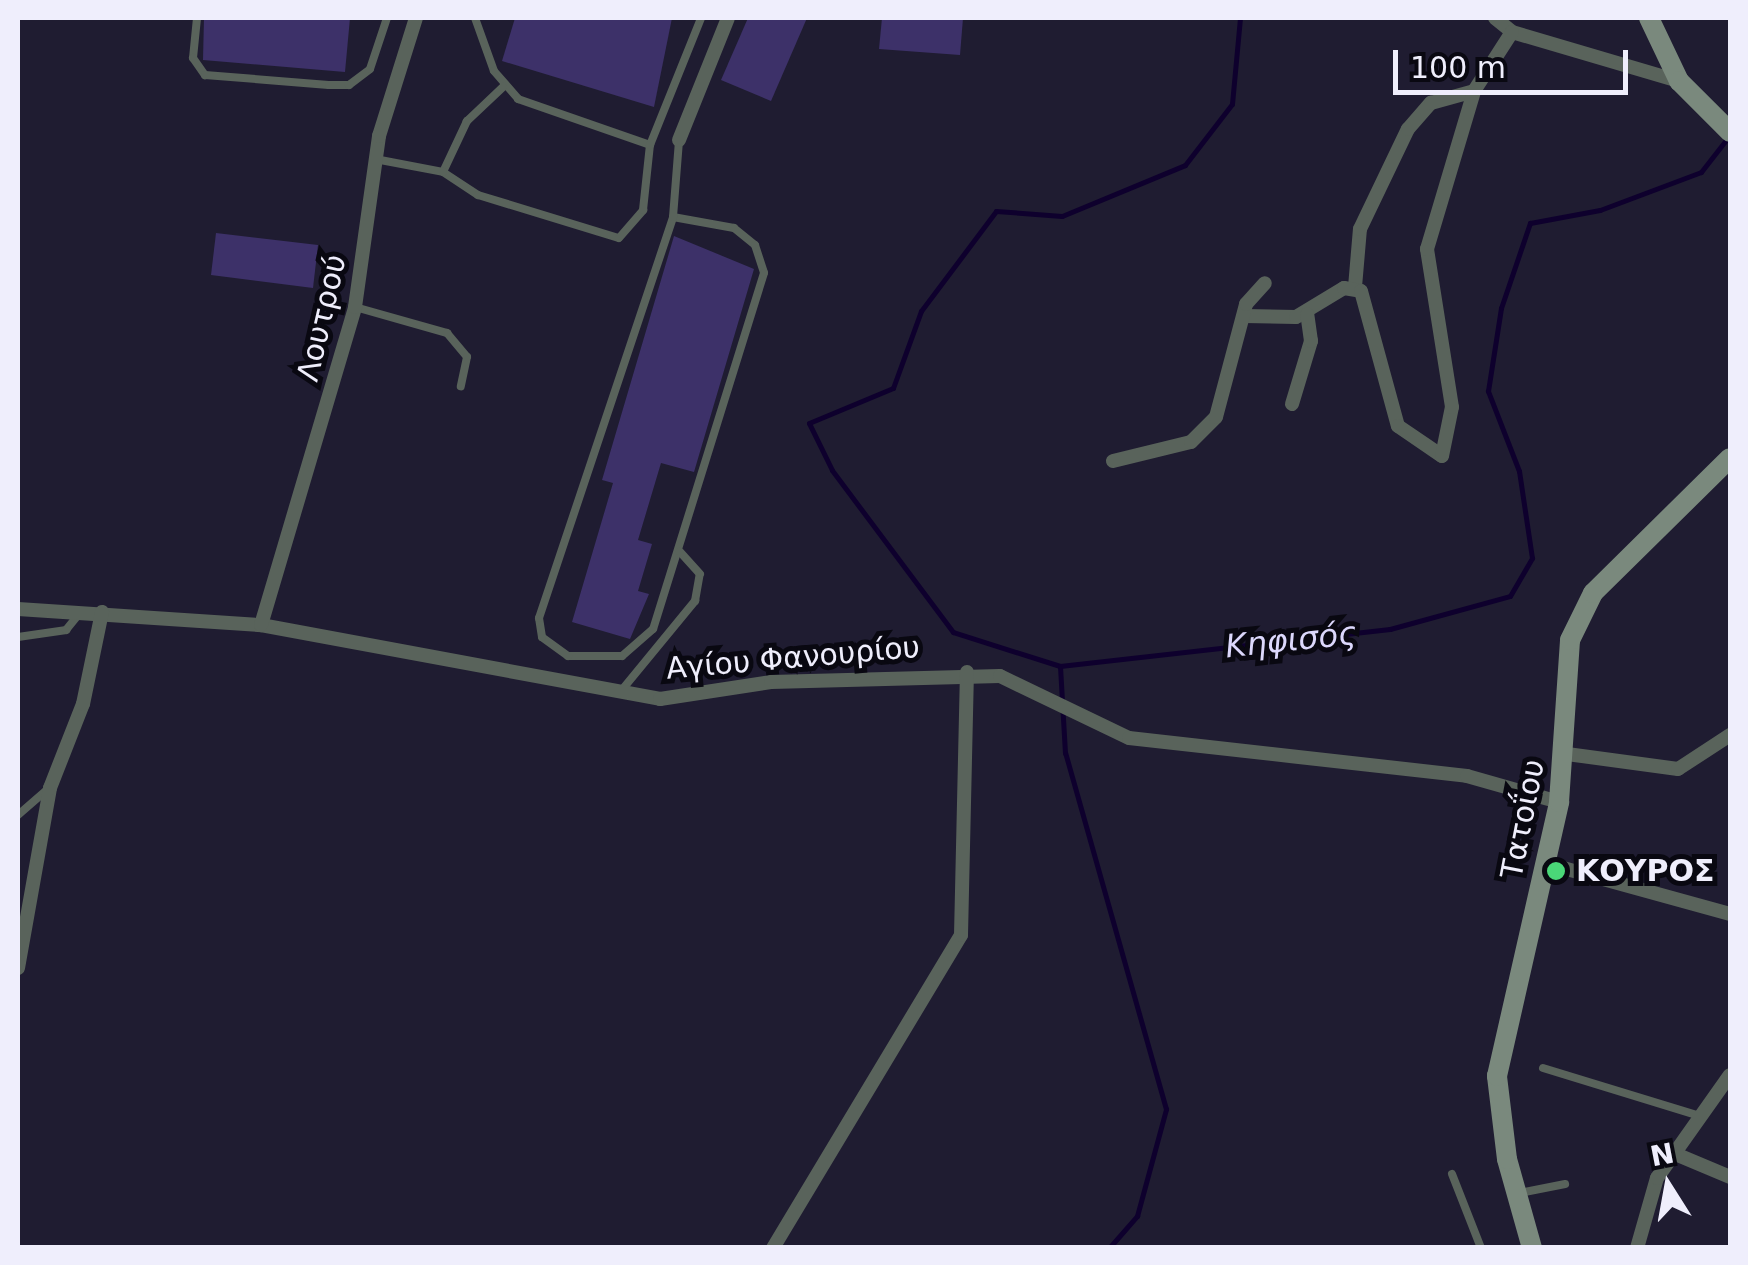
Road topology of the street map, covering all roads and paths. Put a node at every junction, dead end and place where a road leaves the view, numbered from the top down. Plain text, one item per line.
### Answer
1 (197, 18) edge
2 (387, 18) edge
3 (416, 18) edge
4 (475, 18) edge
5 (702, 18) edge
6 (1495, 18) edge
7 (1649, 18) edge
8 (724, 19) edge
9 (1512, 32) junction
10 (1679, 81) junction
11 (504, 87) junction
12 (1474, 92) junction
13 (1730, 132) edge
14 (679, 140) joint
15 (650, 145) junction
16 (375, 159) junction
17 (443, 172) junction
18 (673, 216) junction
19 (1266, 283) dead end
20 (1355, 287) junction
21 (355, 308) junction
22 (1307, 314) junction
23 (1244, 316) junction
24 (460, 386) dead end
25 (1292, 404) dead end
26 (1730, 458) edge
27 (1113, 460) dead end
28 (680, 552) junction
29 (18, 608) edge
30 (81, 612) junction
31 (102, 612) junction
32 (260, 625) junction
33 (18, 637) edge
34 (968, 672) junction
35 (618, 693) junction
36 (1730, 735) edge
37 (1567, 754) junction
38 (50, 788) junction
39 (1559, 802) junction
40 (18, 815) edge
41 (1546, 864) junction
42 (1730, 914) edge
43 (18, 968) edge
44 (1543, 1068) dead end
45 (1730, 1075) edge
46 (1697, 1115) junction
47 (1673, 1153) junction
48 (1452, 1174) dead end
49 (1730, 1177) edge
50 (1565, 1184) dead end
51 (1516, 1194) junction
52 (773, 1248) edge
53 (1481, 1248) edge
54 (1532, 1248) edge
55 (1637, 1248) edge

1 - 2 lane
3 - 16 street, Λουτρού
4 - 11 lane
5 - 15 lane
6 - 9 street
7 - 10 main road
8 - 14 street
9 - 10 street
9 - 12 street
10 - 13 main road
11 - 15 lane
11 - 17 lane
12 - 20 street
12 - 20 street
14 - 18 lane
15 - 17 lane
16 - 17 lane
16 - 21 street, Λουτρού
18 - 28 lane
18 - 28 lane
19 - 23 street
20 - 22 street
21 - 24 lane
21 - 32 street, Λουτρού
22 - 23 street
22 - 25 street
23 - 27 street
26 - 37 main road, Τατοΐου
28 - 35 lane
29 - 30 street, Αγίου Φανουρίου
30 - 31 street, Αγίου Φανουρίου
30 - 33 lane
31 - 32 street, Αγίου Φανουρίου
31 - 38 street
32 - 35 street, Αγίου Φανουρίου
34 - 35 street, Αγίου Φανουρίου
34 - 39 street, Αγίου Φανουρίου
34 - 52 street
36 - 37 street
37 - 39 main road, Τατοΐου
38 - 40 lane
38 - 43 street
39 - 41 main road, Τατοΐου
41 - 42 street
41 - 51 main road, Τατοΐου
44 - 46 lane
45 - 46 street
46 - 47 street
47 - 49 street
47 - 55 street
48 - 53 lane
50 - 51 lane
51 - 54 main road, Τατοΐου

